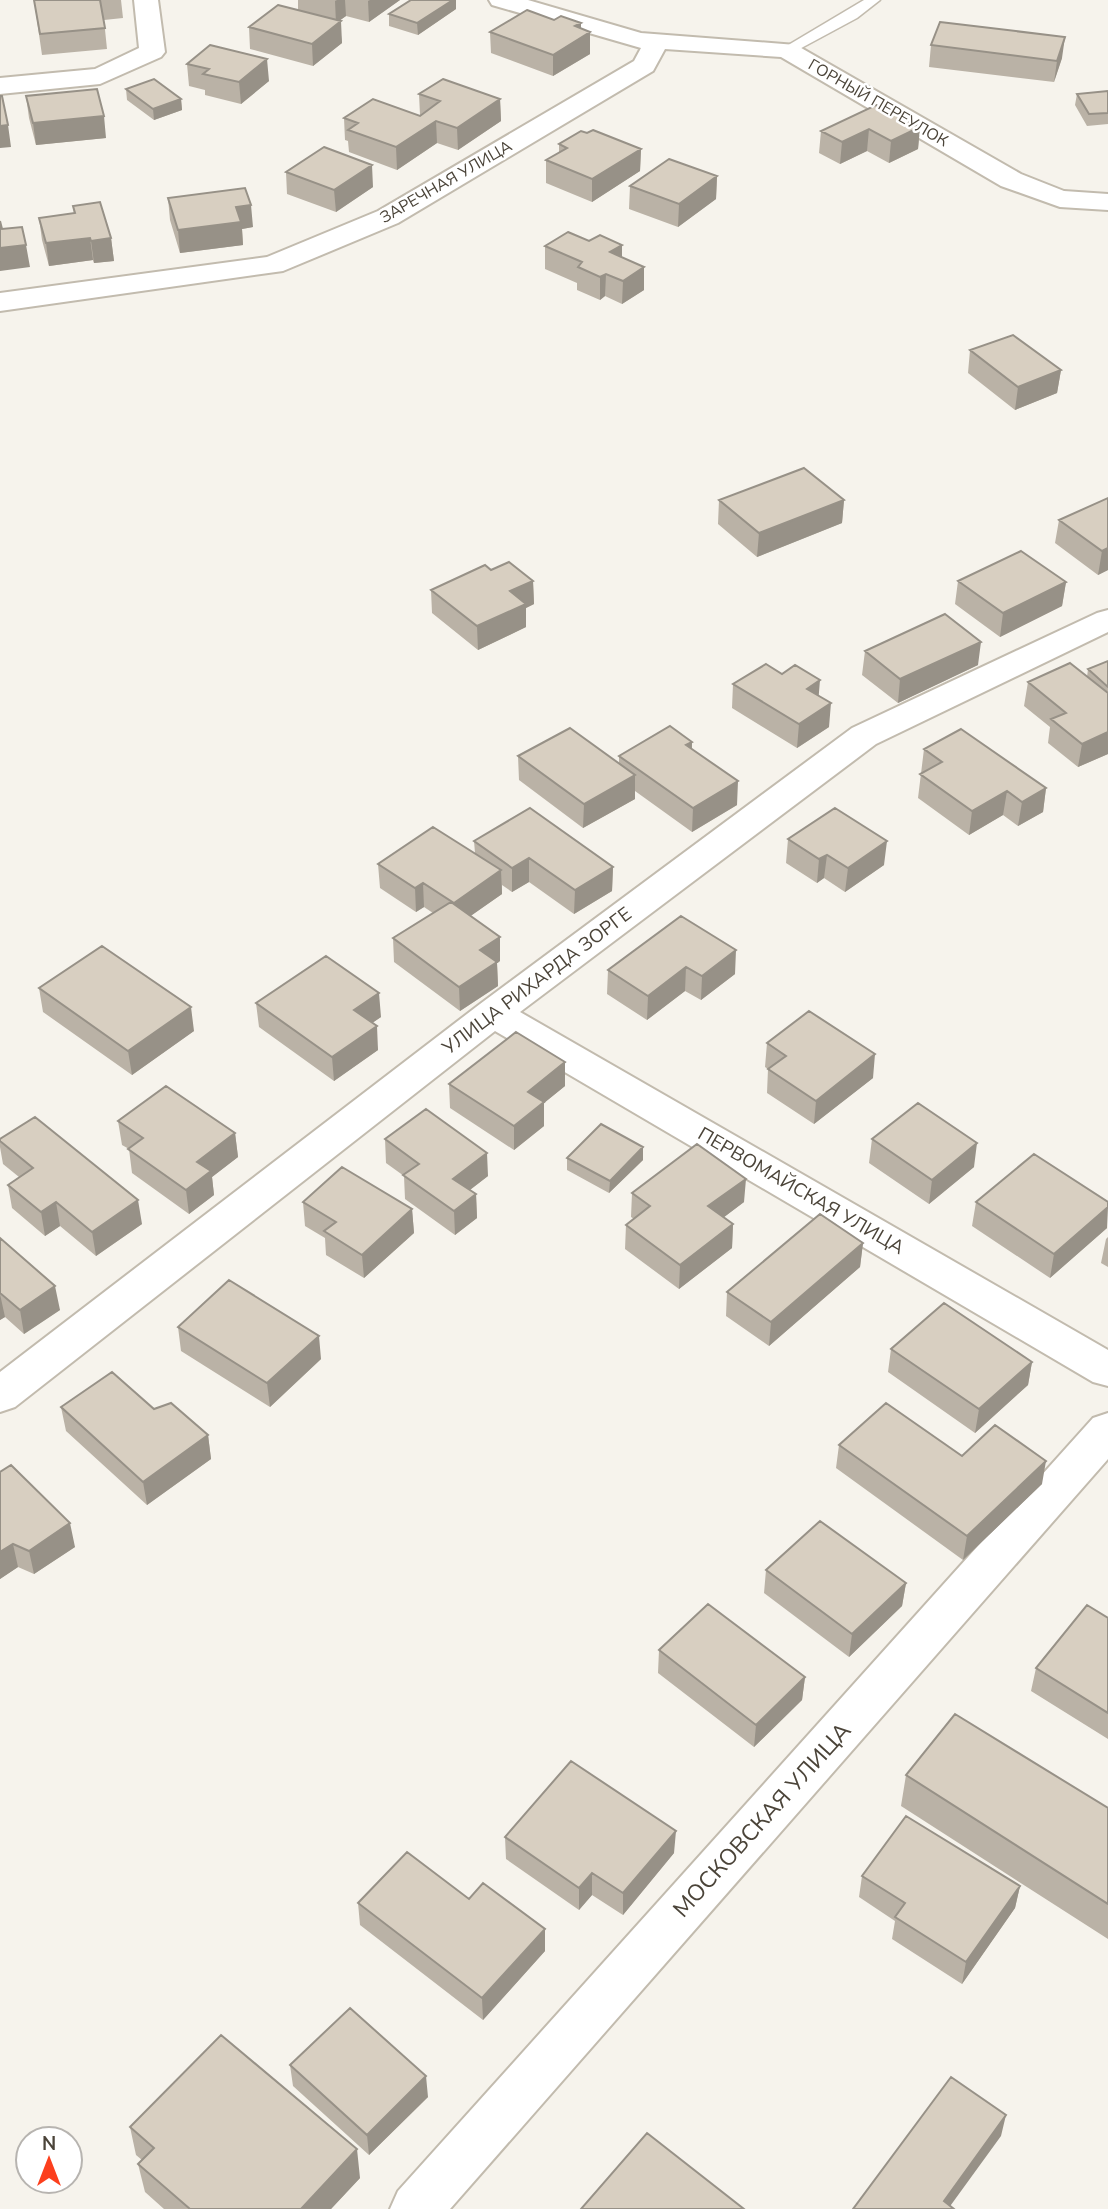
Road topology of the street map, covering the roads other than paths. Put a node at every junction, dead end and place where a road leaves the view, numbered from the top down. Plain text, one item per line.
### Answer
1 (146, 0) edge
2 (501, 0) edge
3 (873, 0) edge
4 (648, 41) junction
5 (787, 50) junction
6 (0, 86) edge
7 (1108, 202) edge
8 (0, 302) edge
9 (1108, 620) edge
10 (493, 1013) junction
11 (1108, 1370) edge
12 (0, 1395) edge
13 (1108, 1430) edge
14 (416, 2209) edge

1 - 6 street
2 - 4 street, ГОРНЫЙ ПЕРЕУЛОК
3 - 5 lane
4 - 5 street, ГОРНЫЙ ПЕРЕУЛОК
4 - 8 street, ЗАРЕЧНАЯ УЛИЦА
5 - 7 street, ГОРНЫЙ ПЕРЕУЛОК
9 - 10 street, УЛИЦА РИХАРДА ЗОРГЕ
10 - 11 street, ПЕРВОМАЙСКАЯ УЛИЦА
10 - 12 street, УЛИЦА РИХАРДА ЗОРГЕ
13 - 14 street, МОСКОВСКАЯ УЛИЦА

